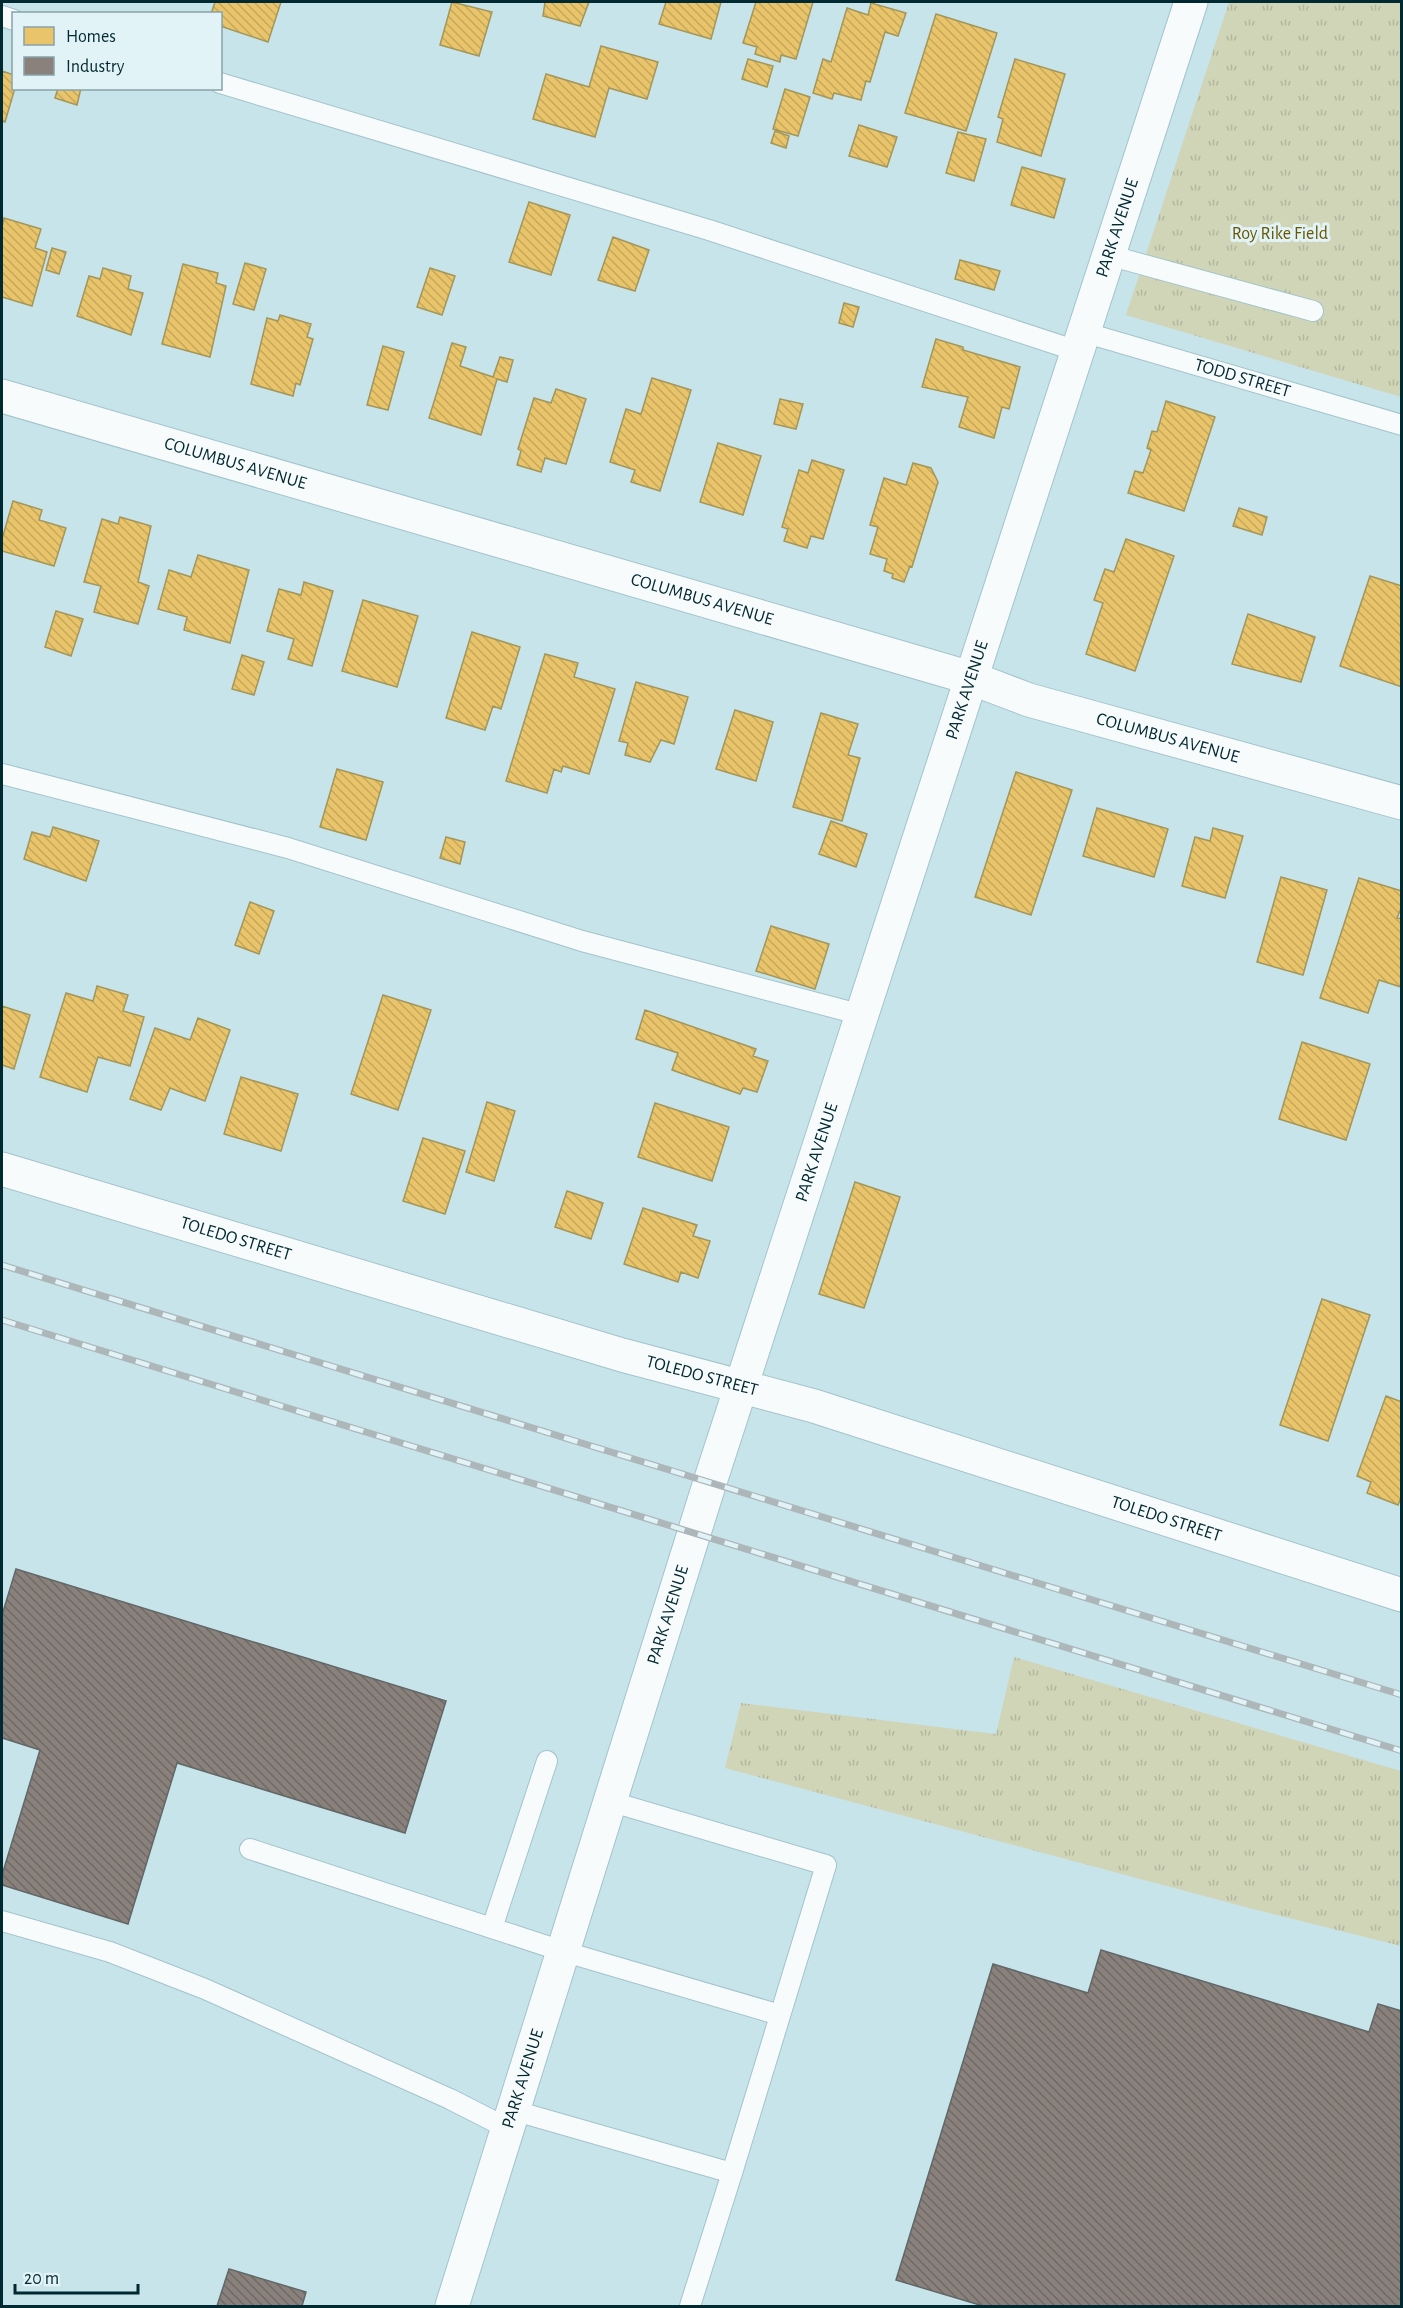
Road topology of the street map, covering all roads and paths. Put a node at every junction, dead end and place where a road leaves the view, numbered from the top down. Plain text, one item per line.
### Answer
1 (1191, 2) edge
2 (222, 84) edge
3 (1108, 255) junction
4 (1313, 311) dead end
5 (1080, 342) junction
6 (2, 396) edge
7 (1401, 425) edge
8 (971, 678) junction
9 (2, 774) edge
10 (1401, 803) edge
11 (862, 1015) junction
12 (2, 1168) edge
13 (741, 1386) junction
14 (1401, 1595) edge
15 (547, 1761) dead end
16 (609, 1802) junction
17 (250, 1849) dead end
18 (2, 1921) edge
19 (492, 1928) junction
20 (562, 1951) junction
21 (780, 2015) junction
22 (510, 2119) junction
23 (732, 2173) junction
24 (452, 2307) edge
25 (690, 2307) edge

1 - 3 street, PARK AVENUE
2 - 5 lane, TODD STREET
3 - 4 lane
3 - 5 street, PARK AVENUE
5 - 7 lane, TODD STREET
5 - 8 street, PARK AVENUE
6 - 8 street, COLUMBUS AVENUE
8 - 10 street, COLUMBUS AVENUE
8 - 11 street, PARK AVENUE
9 - 11 lane
11 - 13 street, PARK AVENUE
12 - 13 street, TOLEDO STREET
13 - 14 street, TOLEDO STREET
13 - 16 street, PARK AVENUE
15 - 19 lane
16 - 20 street, PARK AVENUE
16 - 21 lane
17 - 19 lane
18 - 22 lane
19 - 20 lane
20 - 21 lane
20 - 22 street, PARK AVENUE
21 - 23 lane
22 - 23 lane
22 - 24 street, PARK AVENUE
23 - 25 lane

